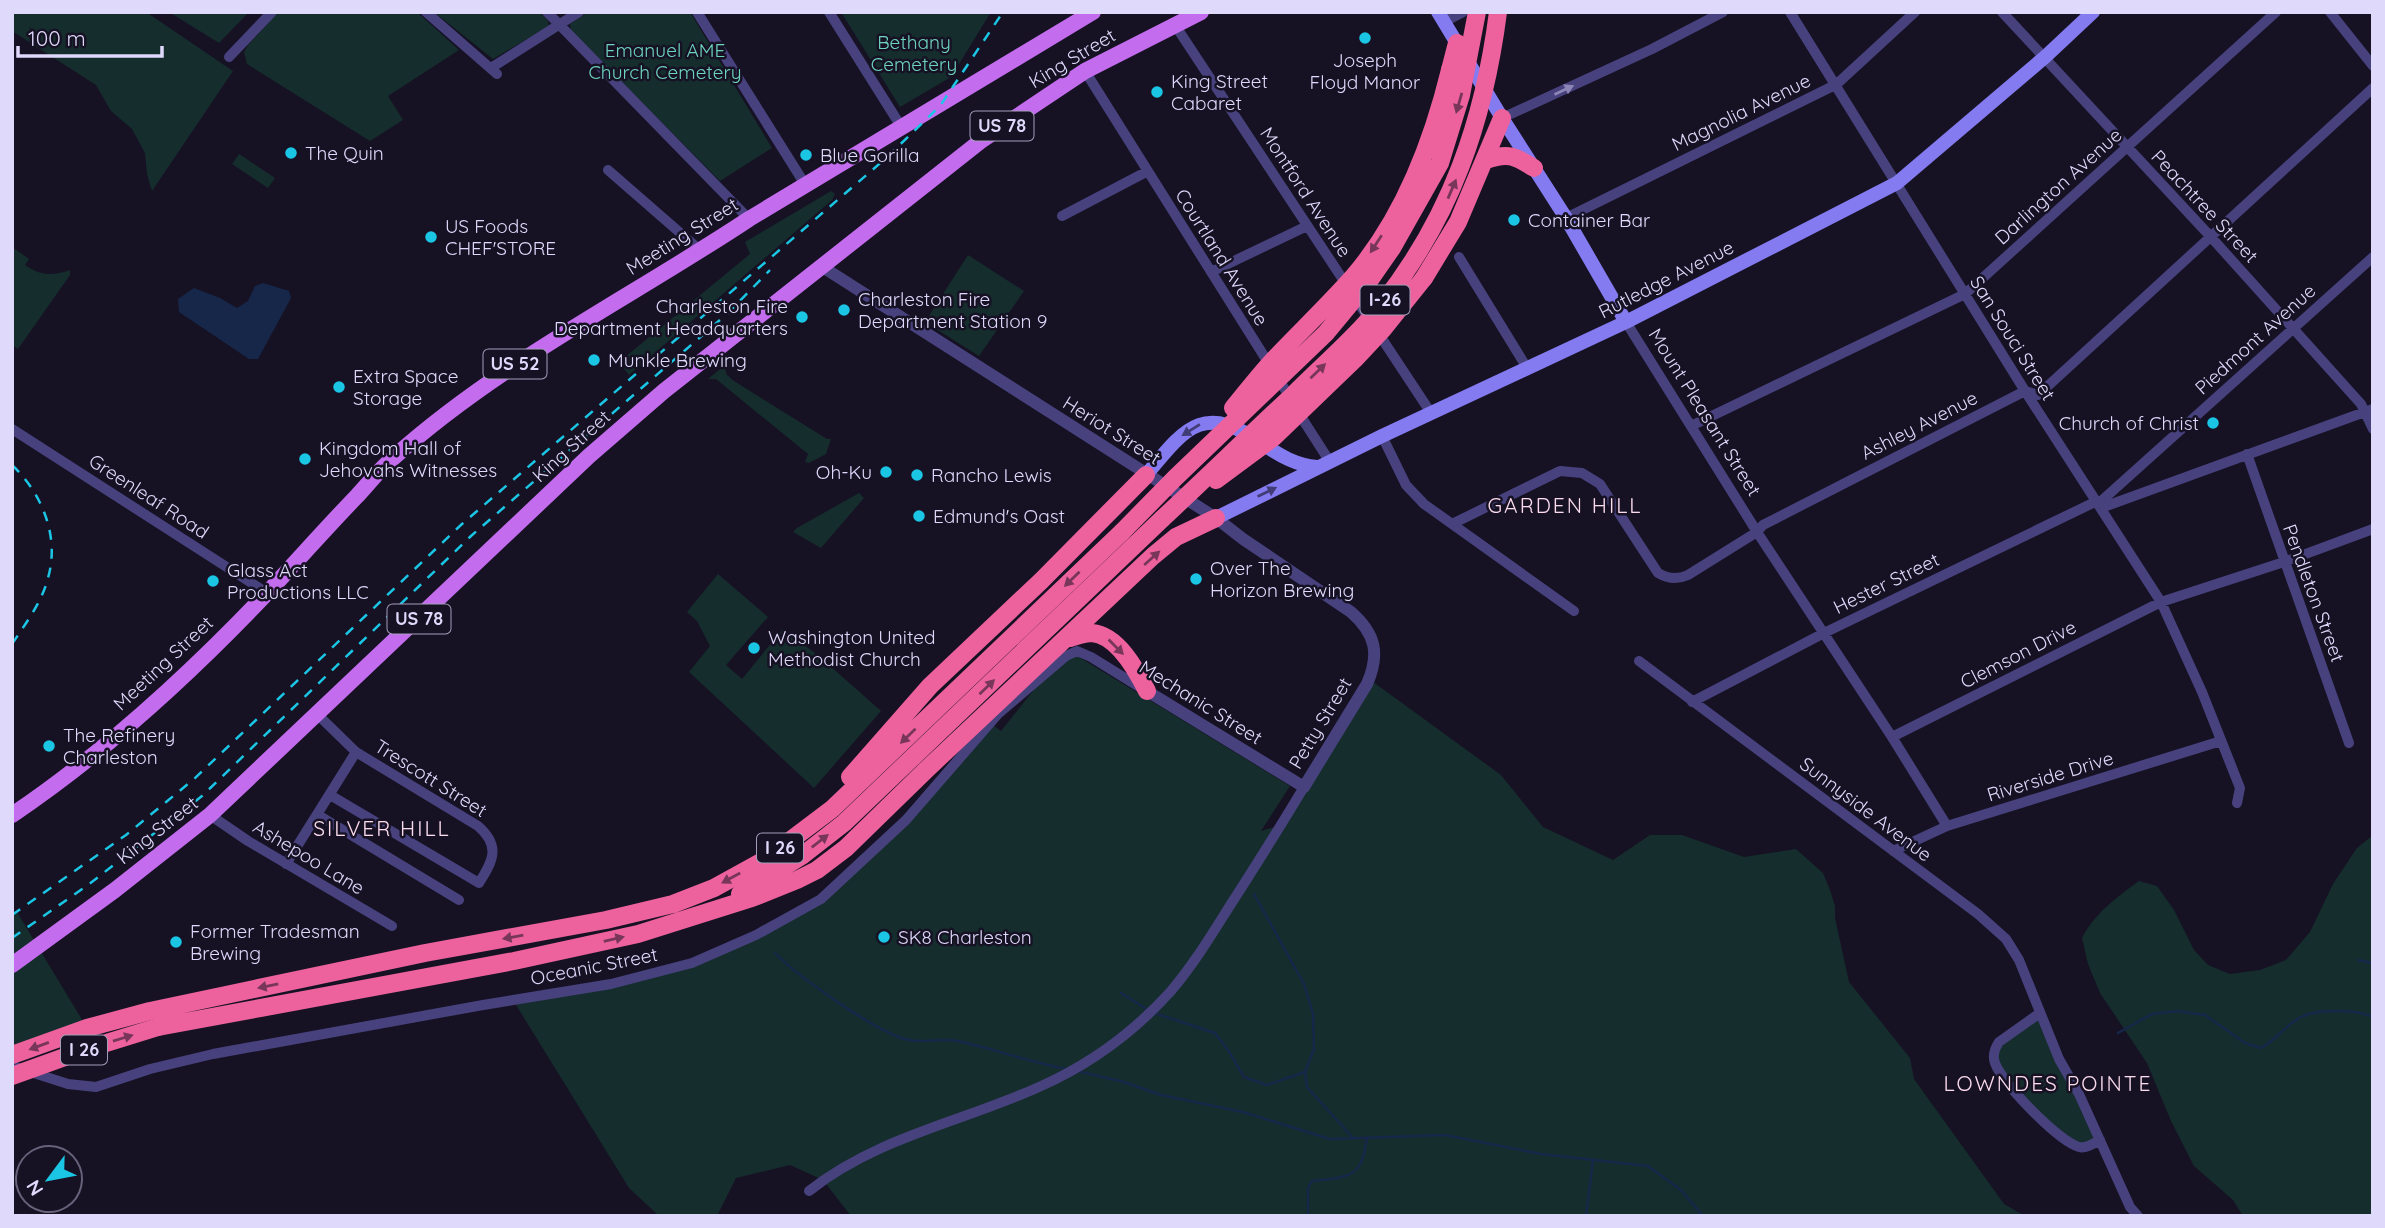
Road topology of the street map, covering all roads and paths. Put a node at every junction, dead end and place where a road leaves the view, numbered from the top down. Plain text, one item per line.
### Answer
1 (272, 12) edge
2 (426, 12) edge
3 (547, 12) edge
4 (579, 12) edge
5 (697, 12) edge
6 (830, 12) edge
7 (1093, 12) edge
8 (1201, 12) edge
9 (1463, 12) edge
10 (1477, 12) edge
11 (1498, 12) edge
12 (1723, 12) edge
13 (1790, 12) edge
14 (1914, 12) edge
15 (2002, 12) edge
16 (2093, 12) edge
17 (2276, 12) edge
18 (2330, 12) edge
19 (1441, 17) edge
20 (559, 25) junction
21 (1175, 25) junction
22 (1457, 43) junction
23 (229, 57) dead end
24 (2045, 57) junction
25 (2373, 66) edge
26 (1086, 71) junction
27 (1835, 84) junction
28 (2373, 88) edge
29 (1502, 118) junction
30 (902, 128) junction
31 (2127, 147) junction
32 (1486, 160) junction
33 (1534, 168) junction
34 (608, 170) dead end
35 (1148, 171) junction
36 (1896, 183) junction
37 (806, 186) junction
38 (1062, 216) dead end
39 (1566, 218) junction
40 (749, 219) junction
41 (1307, 226) junction
42 (2210, 236) junction
43 (701, 251) junction
44 (1459, 257) dead end
45 (2373, 257) edge
46 (821, 266) junction
47 (1211, 272) junction
48 (1965, 294) junction
49 (1626, 322) junction
50 (2293, 328) junction
51 (1527, 368) junction
52 (2025, 391) junction
53 (2369, 410) edge
54 (1431, 413) junction
55 (1691, 426) junction
56 (12, 429) edge
57 (2373, 429) edge
58 (1382, 436) junction
59 (2246, 454) junction
60 (1324, 464) junction
61 (1146, 475) junction
62 (1175, 478) junction
63 (2099, 505) junction
64 (1216, 518) junction
65 (1162, 519) junction
66 (1452, 524) junction
67 (2373, 529) edge
68 (1122, 531) joint
69 (1757, 533) junction
70 (1139, 542) joint
71 (2284, 562) junction
72 (267, 593) junction
73 (2161, 602) junction
74 (1574, 611) dead end
75 (1824, 632) junction
76 (1372, 638) joint
77 (1072, 645) junction
78 (1639, 661) dead end
79 (1147, 691) joint
80 (1692, 702) junction
81 (318, 715) junction
82 (1892, 737) junction
83 (2221, 741) junction
84 (2349, 743) dead end
85 (356, 752) junction
86 (1304, 787) junction
87 (330, 795) junction
88 (2236, 803) dead end
89 (12, 815) edge
90 (210, 815) junction
91 (318, 815) junction
92 (1947, 826) junction
93 (1893, 851) junction
94 (763, 860) junction
95 (286, 864) junction
96 (459, 900) dead end
97 (699, 915) junction
98 (392, 926) dead end
99 (12, 965) edge
100 (2040, 1013) junction
101 (154, 1019) junction
102 (12, 1055) edge
103 (12, 1066) edge
104 (12, 1076) edge
105 (2100, 1140) junction
106 (809, 1191) dead end
107 (2138, 1216) edge

1 - 23 street
2 - 20 street
3 - 20 street
4 - 20 street
5 - 37 street
6 - 30 street
7 - 30 main road, Meeting Street / US 52
8 - 21 main road, King Street / US 78
9 - 19 street
10 -> 62 highway, I-26, bridge
65 -> 11 highway, I-26, bridge
29 -> 12 street
13 - 27 street, San Souci Street
14 - 27 street, Magnolia Avenue
15 - 24 street, Peachtree Street
16 - 24 main road, Rutledge Avenue
17 - 31 street, Darlington Avenue
18 - 25 street
19 - 22 main road, Mount Pleasant Street
20 - 40 street
21 - 26 main road, King Street / US 78
21 - 41 street, Montford Avenue
22 - 29 main road, Mount Pleasant Street
22 -> 62 highway, bridge
24 - 31 street, Peachtree Street
24 - 36 main road, Rutledge Avenue
26 - 35 street, Courtland Avenue
26 - 46 main road, King Street / US 78
27 - 36 street, San Souci Street
27 - 39 street, Magnolia Avenue
28 - 42 street, Ashley Avenue
29 - 32 highway
29 - 33 main road, Mount Pleasant Street
30 - 37 main road, Meeting Street / US 52
31 - 42 street, Peachtree Street
31 - 48 street, Darlington Avenue
32 - 33 highway
32 - 65 highway, bridge
33 - 39 main road, Mount Pleasant Street
34 - 43 street
35 - 38 street
35 - 47 street, Courtland Avenue
36 - 48 street, San Souci Street
36 - 49 main road, Rutledge Avenue
37 - 40 main road, Meeting Street / US 52
39 - 49 main road, Mount Pleasant Street
40 - 43 main road, Meeting Street / US 52
41 - 47 street
41 - 54 street, Montford Avenue
42 - 50 street, Peachtree Street
42 - 52 street, Ashley Avenue
43 - 72 main road, Meeting Street / US 52
44 - 51 street
45 - 50 street, Piedmont Avenue
46 - 61 street, Heriot Street
46 - 81 main road, King Street / US 78
47 - 60 street, Courtland Avenue
48 - 52 street, San Souci Street
48 - 55 street, Darlington Avenue
49 - 51 main road, Rutledge Avenue
49 - 55 street, Mount Pleasant Street
50 - 53 street, Peachtree Street
50 - 63 street, Piedmont Avenue
51 - 54 main road, Rutledge Avenue
52 - 63 street, San Souci Street
52 - 69 street, Ashley Avenue
53 - 57 street, Peachtree Street
53 - 59 street, Hester Street
54 - 58 main road, Rutledge Avenue
55 - 69 street, Mount Pleasant Street
56 - 72 street, Greenleaf Road
58 - 60 main road, Rutledge Avenue
58 - 66 street
59 - 63 street, Hester Street
59 - 71 street, Pendleton Street
60 -> 61 main road
64 -> 60 main road, Rutledge Avenue
61 - 64 street, Heriot Street
61 - 94 highway
62 - 68 highway, I-26, bridge
63 - 73 street, San Souci Street
63 - 75 street, Hester Street
64 - 76 street, Heriot Street
77 -> 64 highway
65 - 70 highway, I-26
66 - 69 street, Ashley Avenue
66 - 74 street
67 - 71 street, Clemson Drive
68 -> 94 highway, I 26
69 - 75 street, Mount Pleasant Street
97 -> 70 highway, I 26
71 - 73 street, Clemson Drive
71 - 84 street, Pendleton Street
72 - 89 main road, Meeting Street / US 52
73 - 82 street, Clemson Drive
73 - 83 street, San Souci Street
75 - 80 street, Hester Street
75 - 82 street, Mount Pleasant Street
76 - 86 street, Petty Street
77 - 79 highway
77 - 97 highway
77 - 103 street, Oceanic Street
78 - 80 street, Sunnyside Avenue
79 - 86 street, Mechanic Street
80 - 93 street, Sunnyside Avenue
81 - 85 street, Trescott Street
81 - 90 main road, King Street / US 78
82 - 92 street, Mount Pleasant Street
83 - 88 street, San Souci Street
83 - 92 street, Riverside Drive
85 - 87 street
85 - 87 street, Trescott Street
86 - 106 street
87 - 91 street
90 - 95 street, Ashepoo Lane
90 - 99 main road, King Street / US 78
91 - 95 street
91 - 96 street
92 - 93 street, Riverside Drive
93 - 100 street, Sunnyside Avenue
94 -> 101 highway, I 26
95 - 98 street, Ashepoo Lane
101 -> 97 highway, I 26
100 - 105 street, Sunnyside Avenue
100 - 105 street
101 -> 102 highway, I 26
104 -> 101 highway, I 26, bridge
105 - 107 street, Sunnyside Avenue

